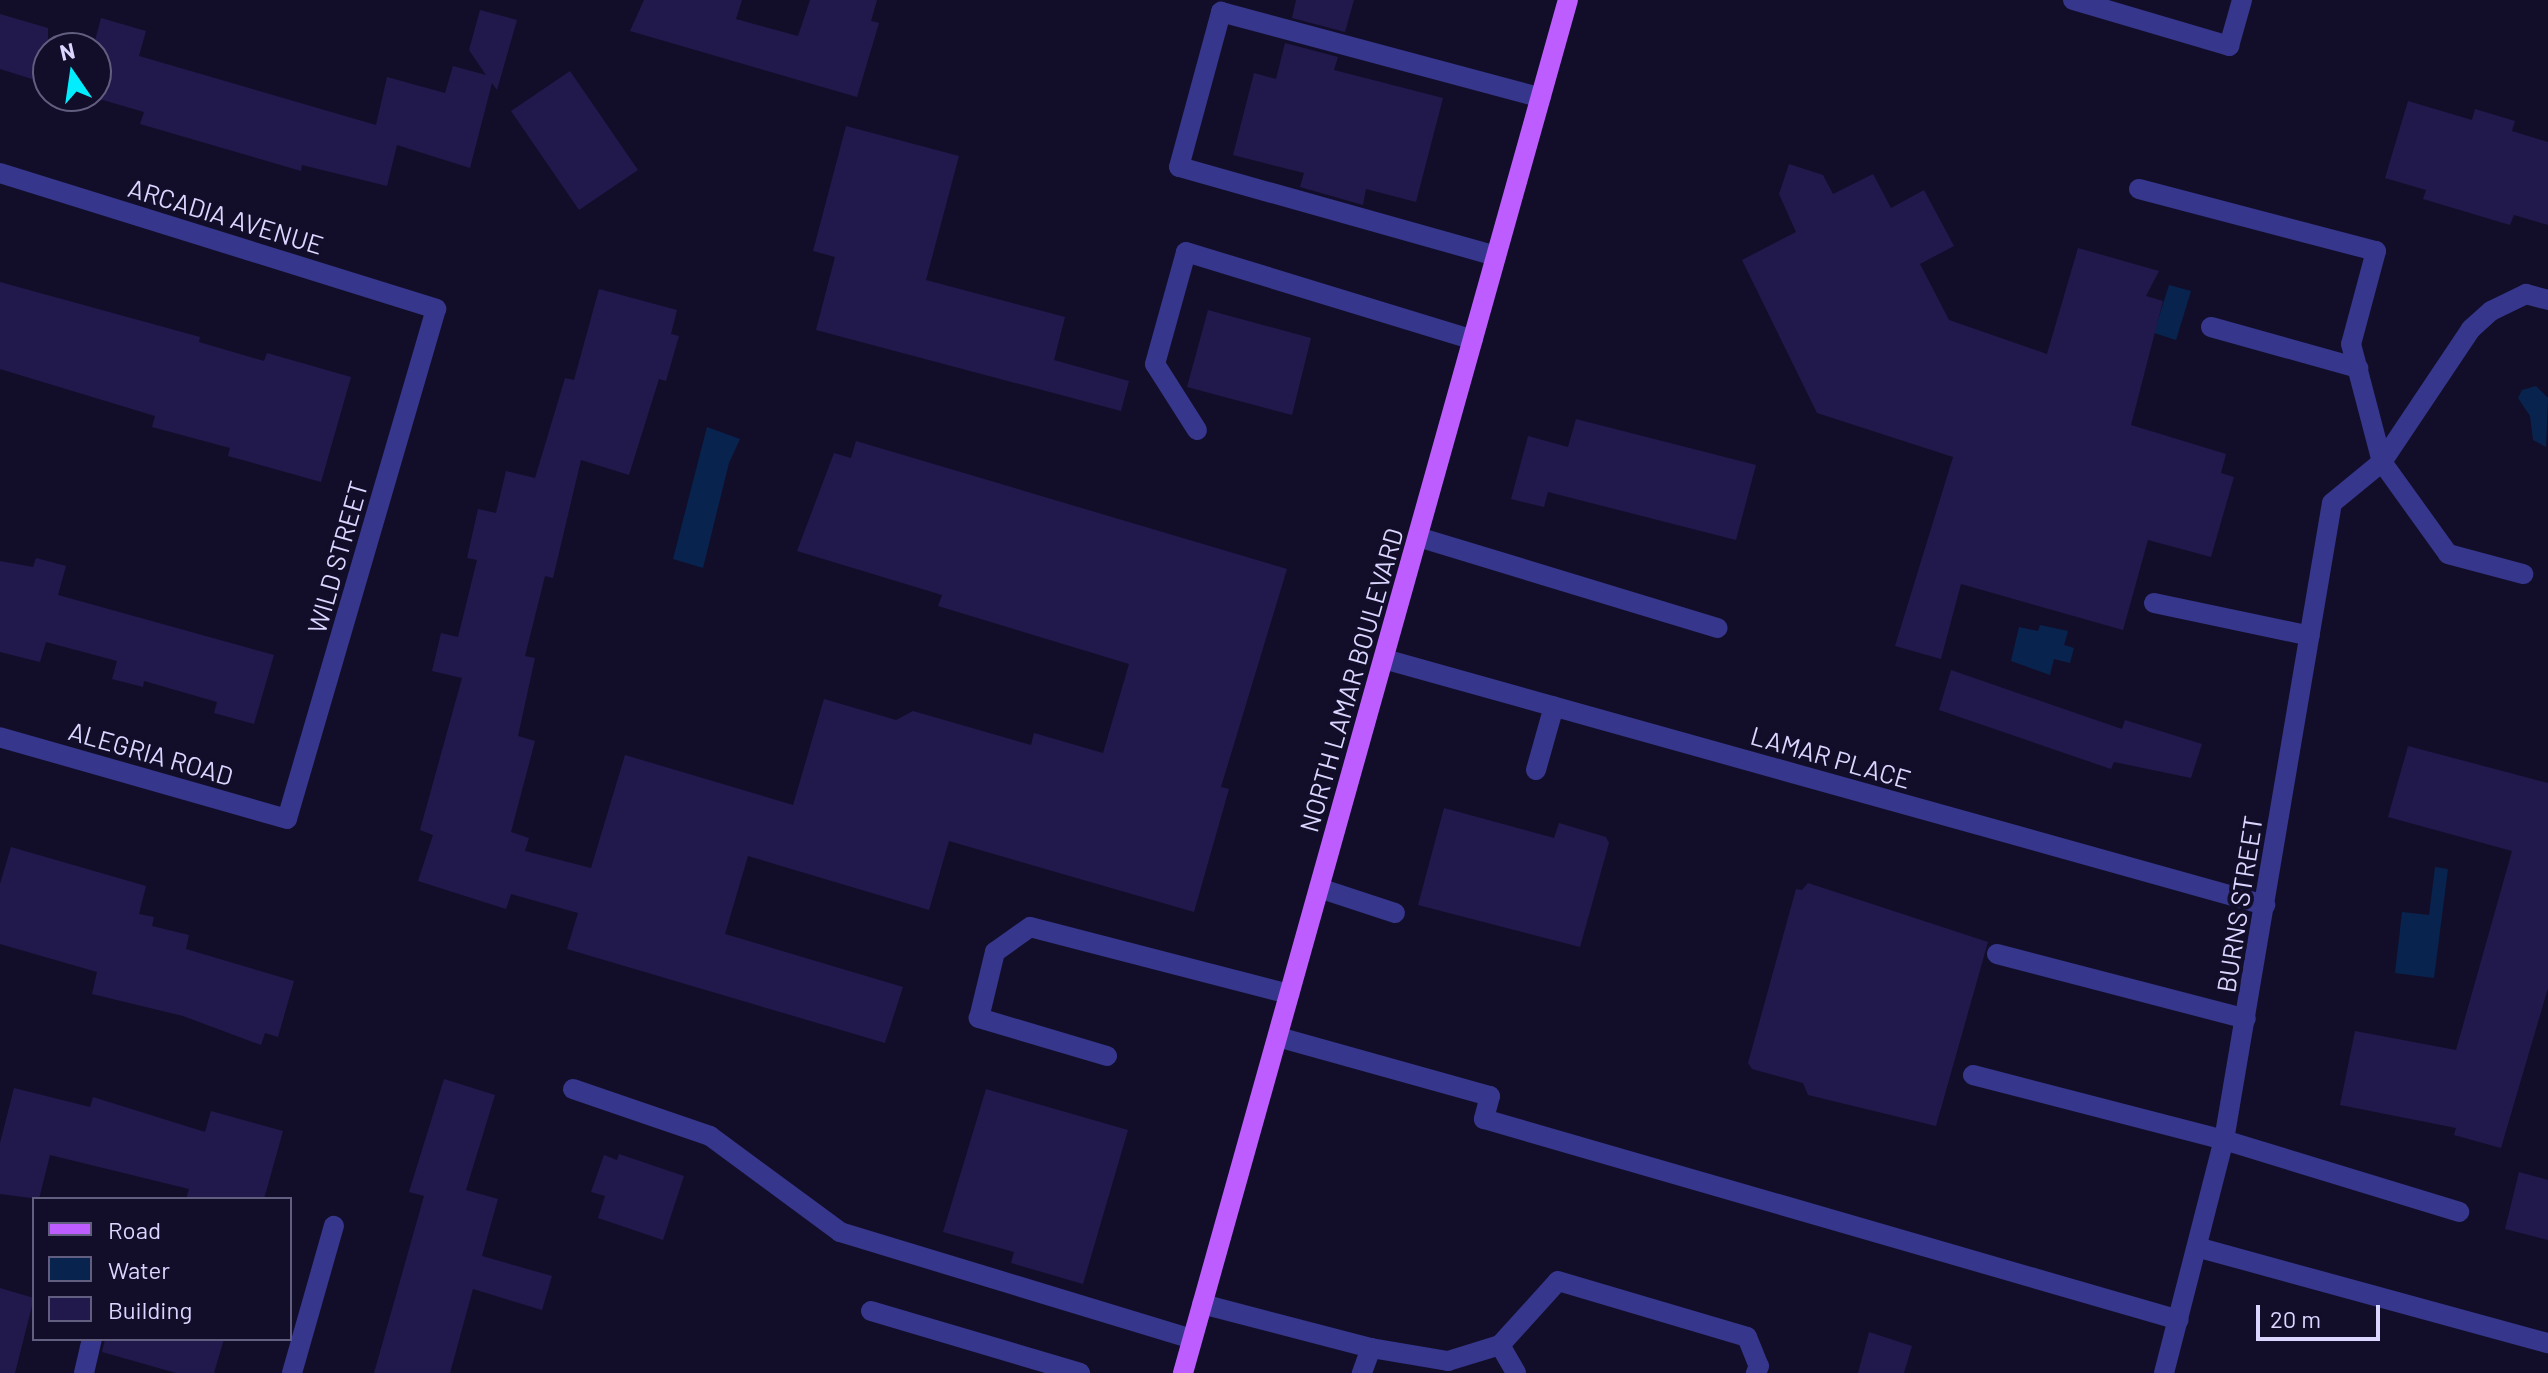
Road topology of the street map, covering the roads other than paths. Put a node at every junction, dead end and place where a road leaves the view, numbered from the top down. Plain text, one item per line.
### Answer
1 (1568, 0) edge
2 (2073, 0) edge
3 (2242, 0) edge
4 (1541, 98) junction
5 (0, 173) edge
6 (2139, 189) dead end
7 (1496, 256) junction
8 (2548, 300) edge
9 (436, 309) joint
10 (2211, 327) dead end
11 (1473, 340) junction
12 (2358, 368) junction
13 (1197, 430) dead end
14 (2382, 462) junction
15 (1418, 537) junction
16 (2523, 574) dead end
17 (2154, 603) dead end
18 (1718, 628) dead end
19 (2310, 636) junction
20 (1384, 659) junction
21 (1554, 706) junction
22 (0, 737) edge
23 (1536, 770) dead end
24 (287, 819) joint
25 (1319, 888) junction
26 (2265, 905) junction
27 (1395, 913) dead end
28 (1997, 954) dead end
29 (1290, 994) junction
30 (2246, 1019) junction
31 (1278, 1037) junction
32 (1107, 1056) dead end
33 (1973, 1075) dead end
34 (573, 1089) dead end
35 (2224, 1140) junction
36 (2459, 1212) dead end
37 (334, 1226) dead end
38 (2200, 1248) junction
39 (1202, 1304) junction
40 (871, 1311) dead end
41 (2179, 1320) junction
42 (1192, 1339) junction
43 (92, 1341) edge
44 (2548, 1343) edge
45 (1500, 1345) junction
46 (1371, 1348) junction
47 (84, 1373) edge
48 (292, 1373) edge
49 (1080, 1373) edge
50 (1183, 1373) edge
51 (1362, 1373) edge
52 (1516, 1373) edge
53 (1756, 1373) edge
54 (2164, 1373) edge

1 - 4 main road, NORTH LAMAR BOULEVARD
2 - 3 street
4 - 7 main road, NORTH LAMAR BOULEVARD
4 - 7 street
5 - 9 street, ARCADIA AVENUE
6 - 12 street
7 - 11 main road, NORTH LAMAR BOULEVARD
8 - 14 street, BURNS STREET
9 - 24 street, WILD STREET
10 - 12 street
11 - 13 street
11 - 15 main road, NORTH LAMAR BOULEVARD
12 - 14 street
14 - 16 street
14 - 19 street, BURNS STREET
15 - 18 street
15 - 20 main road, NORTH LAMAR BOULEVARD
17 - 19 street
19 - 26 street, BURNS STREET
20 - 21 street, LAMAR PLACE
20 - 25 main road, NORTH LAMAR BOULEVARD
21 - 23 street
21 - 26 street, LAMAR PLACE
22 - 24 street, ALEGRIA ROAD
25 - 27 street
25 - 29 main road, NORTH LAMAR BOULEVARD
26 - 30 street, BURNS STREET
28 - 30 street
29 - 31 main road, NORTH LAMAR BOULEVARD
29 - 32 street
30 - 35 street, BURNS STREET
31 - 39 main road, NORTH LAMAR BOULEVARD
31 - 41 street
33 - 35 street
34 - 42 street
35 - 36 street
35 - 38 street, BURNS STREET
37 - 48 street
38 - 41 street, BURNS STREET
38 - 44 street
39 - 42 main road, NORTH LAMAR BOULEVARD
39 - 46 street
40 - 49 street
41 - 54 street, BURNS STREET
42 - 50 main road, NORTH LAMAR BOULEVARD
43 - 47 street
45 - 46 street
45 - 52 street
45 - 53 street
46 - 51 street

